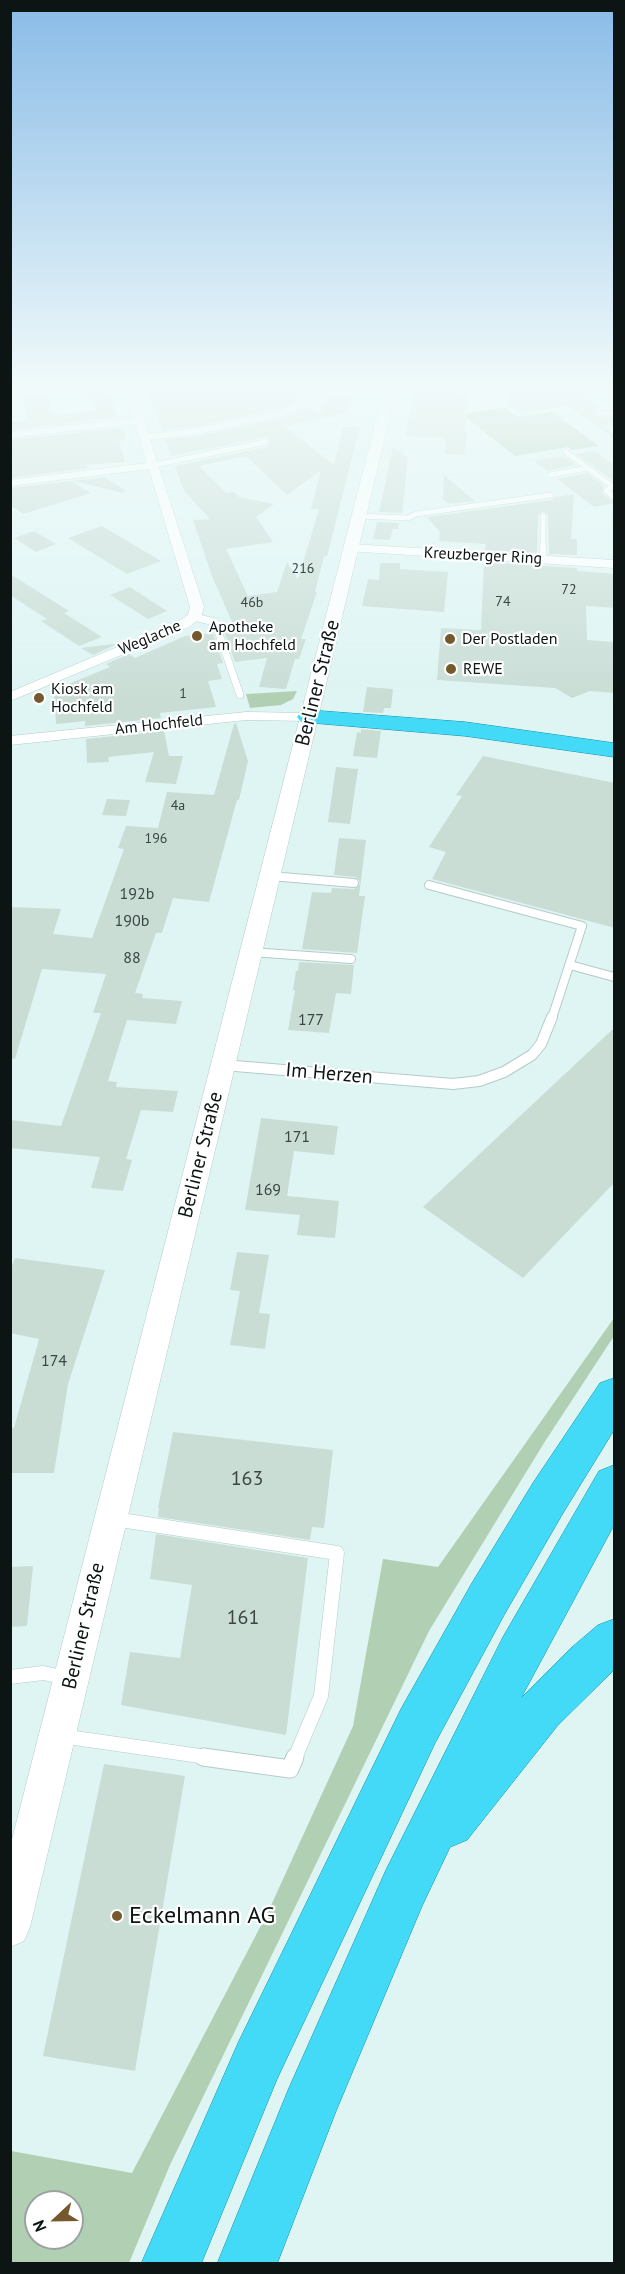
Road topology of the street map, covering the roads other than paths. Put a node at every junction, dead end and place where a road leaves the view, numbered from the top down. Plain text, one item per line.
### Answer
1 (161, 488) edge
2 (366, 488) edge
3 (609, 488) edge
4 (551, 495) dead end
5 (615, 497) edge
6 (359, 516) junction
7 (543, 516) dead end
8 (351, 548) junction
9 (543, 560) junction
10 (615, 564) edge
11 (194, 617) junction
12 (240, 695) dead end
13 (10, 697) edge
14 (309, 717) junction
15 (10, 741) edge
16 (615, 750) edge
17 (270, 876) junction
18 (354, 884) dead end
19 (429, 885) dead end
20 (251, 952) junction
21 (351, 959) dead end
22 (570, 965) junction
23 (615, 978) edge
24 (223, 1065) junction
25 (615, 1396) edge
26 (615, 1485) edge
27 (110, 1518) junction
28 (615, 1641) edge
29 (10, 1677) edge
30 (71, 1679) junction
31 (57, 1735) junction
32 (404, 1888) junction
33 (10, 1927) edge
34 (171, 2264) edge
35 (247, 2264) edge

1 - 11 street, Weglache
2 - 6 street, Berliner Straße
3 - 5 lane
4 - 6 lane
6 - 8 street, Berliner Straße
7 - 9 lane
8 - 9 street, Kreuzberger Ring
8 - 14 street, Berliner Straße
9 - 10 street, Kreuzberger Ring
11 - 12 lane
11 - 13 street, Weglache
14 - 15 street, Am Hochfeld
14 - 16 highway
14 - 17 street, Berliner Straße
17 - 18 lane
17 - 20 street, Berliner Straße
19 - 22 lane, Im Herzen
20 - 21 lane
20 - 24 street, Berliner Straße
22 - 23 lane
22 - 24 lane, Im Herzen
24 - 27 street, Berliner Straße
25 - 34 highway
26 - 32 highway
27 - 30 street, Berliner Straße
27 - 31 lane
28 - 32 highway
29 - 30 lane
30 - 31 street, Berliner Straße
31 - 33 street, Berliner Straße
32 - 35 highway

